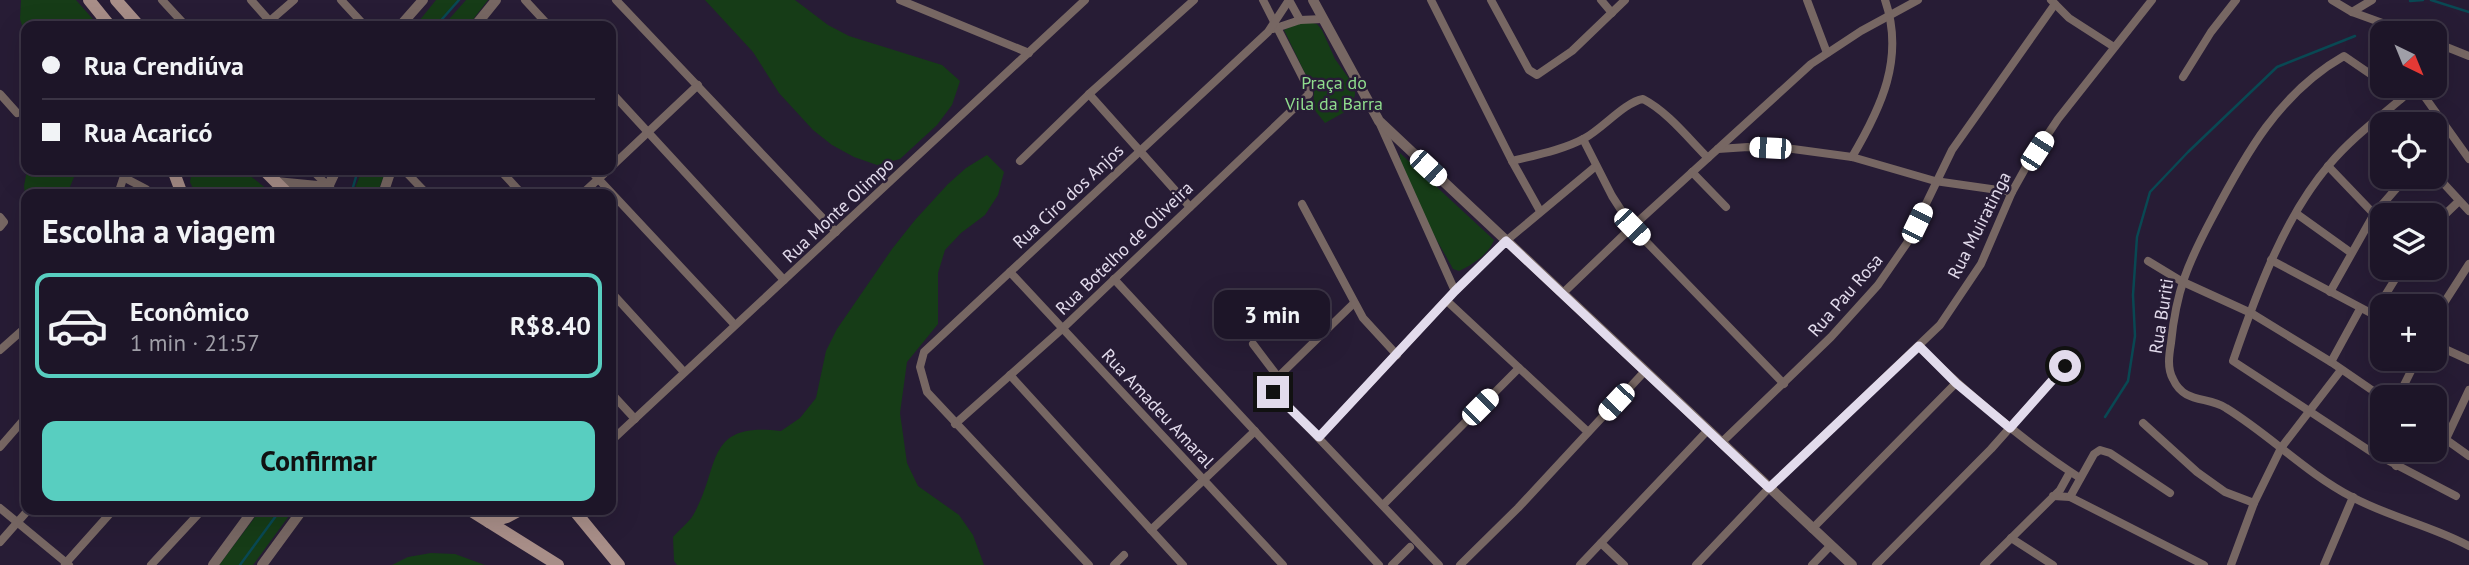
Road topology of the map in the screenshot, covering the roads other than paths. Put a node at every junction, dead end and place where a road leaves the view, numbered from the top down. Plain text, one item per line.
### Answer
1 (89, 0) edge
2 (116, 0) edge
3 (162, 0) edge
4 (251, 0) edge
5 (294, 0) edge
6 (341, 0) edge
7 (423, 0) edge
8 (496, 0) edge
9 (525, 0) edge
10 (617, 0) edge
11 (900, 0) edge
12 (1085, 0) edge
13 (1194, 0) edge
14 (1263, 0) edge
15 (1289, 0) edge
16 (1431, 0) edge
17 (1491, 0) edge
18 (1601, 0) edge
19 (1625, 0) edge
20 (1807, 0) edge
21 (1885, 0) edge
22 (1918, 0) edge
23 (2152, 0) edge
24 (2236, 0) edge
25 (2332, 0) edge
26 (2372, 0) edge
27 (1317, 1) edge
28 (2053, 2) edge
29 (2353, 12) junction
30 (1612, 13) junction
31 (1890, 14) junction
32 (1323, 19) junction
33 (1300, 20) junction
34 (106, 21) edge
35 (135, 21) edge
36 (181, 21) edge
37 (266, 21) edge
38 (273, 21) edge
39 (360, 21) edge
40 (404, 21) edge
41 (479, 21) edge
42 (544, 21) edge
43 (2377, 21) edge
44 (1275, 24) junction
45 (2114, 47) junction
46 (2447, 47) edge
47 (1827, 52) junction
48 (1030, 53) junction
49 (2469, 56) edge
50 (2370, 73) edge
51 (2183, 77) dead end
52 (698, 85) junction
53 (0, 94) edge
54 (1089, 94) junction
55 (616, 97) edge
56 (2425, 98) edge
57 (2401, 99) edge
58 (2387, 112) edge
59 (17, 113) dead end
60 (1379, 121) junction
61 (2370, 126) edge
62 (648, 132) junction
63 (1583, 139) junction
64 (1718, 149) junction
65 (1140, 150) junction
66 (1852, 157) junction
67 (1708, 158) junction
68 (2469, 159) edge
69 (1020, 161) dead end
70 (1512, 161) junction
71 (616, 163) edge
72 (1596, 166) junction
73 (2328, 166) junction
74 (1692, 172) junction
75 (126, 175) edge
76 (269, 175) edge
77 (317, 175) edge
78 (409, 175) edge
79 (505, 175) edge
80 (594, 175) edge
81 (603, 175) edge
82 (598, 179) junction
83 (1935, 181) junction
84 (276, 182) junction
85 (2447, 188) edge
86 (146, 189) edge
87 (283, 189) edge
88 (320, 189) edge
89 (330, 189) edge
90 (421, 189) edge
91 (517, 189) edge
92 (587, 189) edge
93 (607, 189) edge
94 (2396, 189) edge
95 (2012, 192) junction
96 (616, 198) edge
97 (2459, 201) junction
98 (2384, 203) edge
99 (1302, 204) dead end
100 (1190, 207) junction
101 (1726, 207) dead end
102 (2370, 210) edge
103 (1540, 211) junction
104 (2469, 211) edge
105 (2447, 213) edge
106 (2297, 214) junction
107 (2370, 220) edge
108 (1632, 227) junction
109 (836, 232) junction
110 (1506, 241) junction
111 (2350, 252) junction
112 (2271, 260) junction
113 (2148, 261) dead end
114 (2469, 264) edge
115 (1010, 272) junction
116 (1114, 279) junction
117 (784, 280) junction
118 (2181, 281) junction
119 (1455, 291) junction
120 (2330, 292) junction
121 (1563, 293) junction
122 (616, 297) edge
123 (2447, 298) edge
124 (1447, 301) junction
125 (1354, 303) junction
126 (1293, 308) dead end
127 (2360, 309) junction
128 (2251, 313) junction
129 (2370, 313) edge
130 (734, 324) junction
131 (1062, 329) junction
132 (21, 331) edge
133 (1315, 340) junction
134 (1252, 344) dead end
135 (1919, 346) junction
136 (0, 350) edge
137 (2447, 350) edge
138 (1397, 355) junction
139 (2469, 360) edge
140 (2331, 362) junction
141 (2065, 366) dead end
142 (1519, 368) junction
143 (2341, 370) junction
144 (1645, 371) junction
145 (684, 372) junction
146 (1010, 375) junction
147 (1278, 377) junction
148 (1956, 383) junction
149 (1784, 384) junction
150 (2370, 389) edge
151 (2469, 390) edge
152 (616, 398) edge
153 (2309, 411) junction
154 (635, 419) junction
155 (21, 423) edge
156 (955, 424) junction
157 (2143, 424) dead end
158 (2010, 428) junction
159 (1708, 430) junction
160 (1255, 431) junction
161 (1588, 432) junction
162 (616, 436) edge
163 (1319, 437) junction
164 (2447, 437) edge
165 (2447, 440) edge
166 (1721, 443) junction
167 (0, 447) edge
168 (2281, 448) junction
169 (2469, 456) edge
170 (2399, 462) edge
171 (2396, 466) junction
172 (2070, 472) junction
173 (2080, 478) junction
174 (1204, 480) junction
175 (1769, 488) junction
176 (2170, 493) dead end
177 (2053, 496) junction
178 (2456, 496) dead end
179 (2070, 497) junction
180 (2353, 497) junction
181 (2253, 503) junction
182 (1383, 505) junction
183 (0, 508) edge
184 (24, 515) edge
185 (109, 515) edge
186 (197, 515) edge
187 (250, 515) edge
188 (299, 515) edge
189 (478, 515) edge
190 (511, 515) edge
191 (578, 515) edge
192 (18, 522) junction
193 (489, 522) junction
194 (1812, 529) junction
195 (1151, 530) junction
196 (2011, 538) junction
197 (0, 542) edge
198 (1601, 543) junction
199 (1831, 545) junction
200 (2469, 546) edge
201 (1410, 547) dead end
202 (1124, 555) dead end
203 (66, 564) edge
204 (151, 565) edge
205 (213, 565) edge
206 (262, 565) edge
207 (558, 565) edge
208 (619, 565) edge
209 (1089, 565) edge
210 (1114, 565) edge
211 (1183, 565) edge
212 (1283, 565) edge
213 (1379, 565) edge
214 (1392, 565) edge
215 (1439, 565) edge
216 (1460, 565) edge
217 (1580, 565) edge
218 (1624, 565) edge
219 (1696, 565) edge
220 (1812, 565) edge
221 (1852, 565) edge
222 (1876, 565) edge
223 (1984, 565) edge
224 (2053, 565) edge
225 (2203, 565) edge
226 (2231, 565) edge
227 (2324, 565) edge

1 - 34 main road
2 - 35 main road
3 - 36 street
4 - 37 street
5 - 38 street
6 - 39 street
7 - 40 street
8 - 41 street
9 - 42 street
10 - 52 street
11 - 48 street
12 - 48 street, Rua Monte Olimpo
13 - 54 street
14 - 44 street
15 - 33 street
15 - 44 street
16 - 70 street
17 - 30 street
18 - 30 street
19 - 30 street
20 - 47 street
21 - 31 street
22 - 31 street
23 - 45 street, Rua Muiratinga
24 - 51 street
25 - 29 street
26 - 29 street
27 - 32 street
28 - 45 street
28 - 83 street, Rua Pau Rosa
29 - 43 street
31 - 47 street
31 - 66 street
32 - 33 street
32 - 60 street
33 - 44 street
44 - 65 street, Rua Ciro dos Anjos
44 - 100 street, Rua Botelho de Oliveira
45 - 95 street, Rua Muiratinga
46 - 49 street
47 - 64 street
48 - 109 street, Rua Monte Olimpo
50 - 118 street, Rua Buriti
52 - 62 street
52 - 109 street
53 - 59 street
54 - 65 street
54 - 69 street
55 - 62 street
56 - 68 street
57 - 58 street
60 - 110 street
60 - 119 street
61 - 73 street
62 - 71 street
62 - 117 street
63 - 67 street
63 - 70 street
63 - 72 street
64 - 66 street
64 - 67 street
65 - 100 street
65 - 115 street, Rua Ciro dos Anjos
66 - 83 street
67 - 74 street
70 - 103 street
72 - 103 street
72 - 108 street
73 - 102 street
73 - 106 street
74 - 101 street
74 - 108 street
75 - 86 street
76 - 84 main road
77 - 89 street
78 - 90 street
79 - 91 street
80 - 82 street
81 - 82 street
82 - 92 street
82 - 93 street
83 - 95 street
83 - 149 street, Rua Pau Rosa
84 - 87 main road
84 - 88 street
85 - 97 street
94 - 98 street
95 - 135 street, Rua Muiratinga
96 - 130 street
97 - 104 street
97 - 105 street
99 - 125 street
100 - 116 street, Rua Botelho de Oliveira
103 - 110 street
106 - 111 street
106 - 112 street
107 - 111 street
108 - 121 street
108 - 149 street
109 - 117 street, Rua Monte Olimpo
110 - 119 street
110 - 121 street
111 - 120 street
112 - 120 street
112 - 128 street
113 - 118 street
114 - 123 street
115 - 131 street, Rua Amadeu Amaral
115 - 156 street, Rua Ciro dos Anjos
116 - 131 street, Rua Botelho de Oliveira
116 - 160 street
117 - 130 street, Rua Monte Olimpo
118 - 128 street
118 - 168 street, Rua Buriti
119 - 124 street
120 - 127 street
121 - 144 street
122 - 145 street
124 - 138 street
124 - 142 street
125 - 133 street
125 - 138 street
126 - 133 street
127 - 129 street
127 - 140 street
128 - 140 street
128 - 153 street
130 - 145 street, Rua Monte Olimpo
131 - 146 street, Rua Botelho de Oliveira
131 - 174 street, Rua Amadeu Amaral
132 - 136 street
133 - 147 street
134 - 147 street
135 - 148 street
135 - 175 street, Rua Muiratinga
137 - 139 street
138 - 163 street
140 - 143 street
141 - 158 street
142 - 161 street
142 - 182 street
143 - 150 street
143 - 153 street
144 - 159 street
144 - 161 street
145 - 154 street, Rua Monte Olimpo
146 - 156 street, Rua Botelho de Oliveira
146 - 195 street
147 - 163 street
148 - 158 street
148 - 194 street
149 - 166 street, Rua Pau Rosa
151 - 164 street
152 - 154 street
153 - 168 street
153 - 171 street
154 - 162 street, Rua Monte Olimpo
155 - 167 street
156 - 209 street, Rua Ciro dos Anjos
157 - 181 street
158 - 172 street
158 - 222 street
159 - 166 street
159 - 198 street
160 - 174 street
160 - 213 street
161 - 216 street
163 - 182 street
165 - 169 street
166 - 175 street
168 - 180 street, Rua Buriti
168 - 181 street
170 - 171 street
171 - 178 street
172 - 173 street
172 - 177 street
173 - 176 street
173 - 179 street
174 - 195 street
174 - 212 street, Rua Amadeu Amaral
175 - 194 street
175 - 219 street, Rua Muiratinga
177 - 179 street
177 - 196 street
179 - 225 street
180 - 200 street, Rua Buriti
180 - 227 street
181 - 226 street
182 - 215 street
183 - 192 street
184 - 192 street
185 - 203 street
186 - 204 street
187 - 205 street
188 - 206 street
189 - 193 main road
190 - 193 main road
191 - 208 main road
192 - 197 street
192 - 203 street
193 - 207 main road
194 - 199 street
195 - 211 street
196 - 223 street
196 - 224 street
198 - 217 street
198 - 218 street
199 - 220 street
199 - 221 street
201 - 214 street
202 - 210 street

